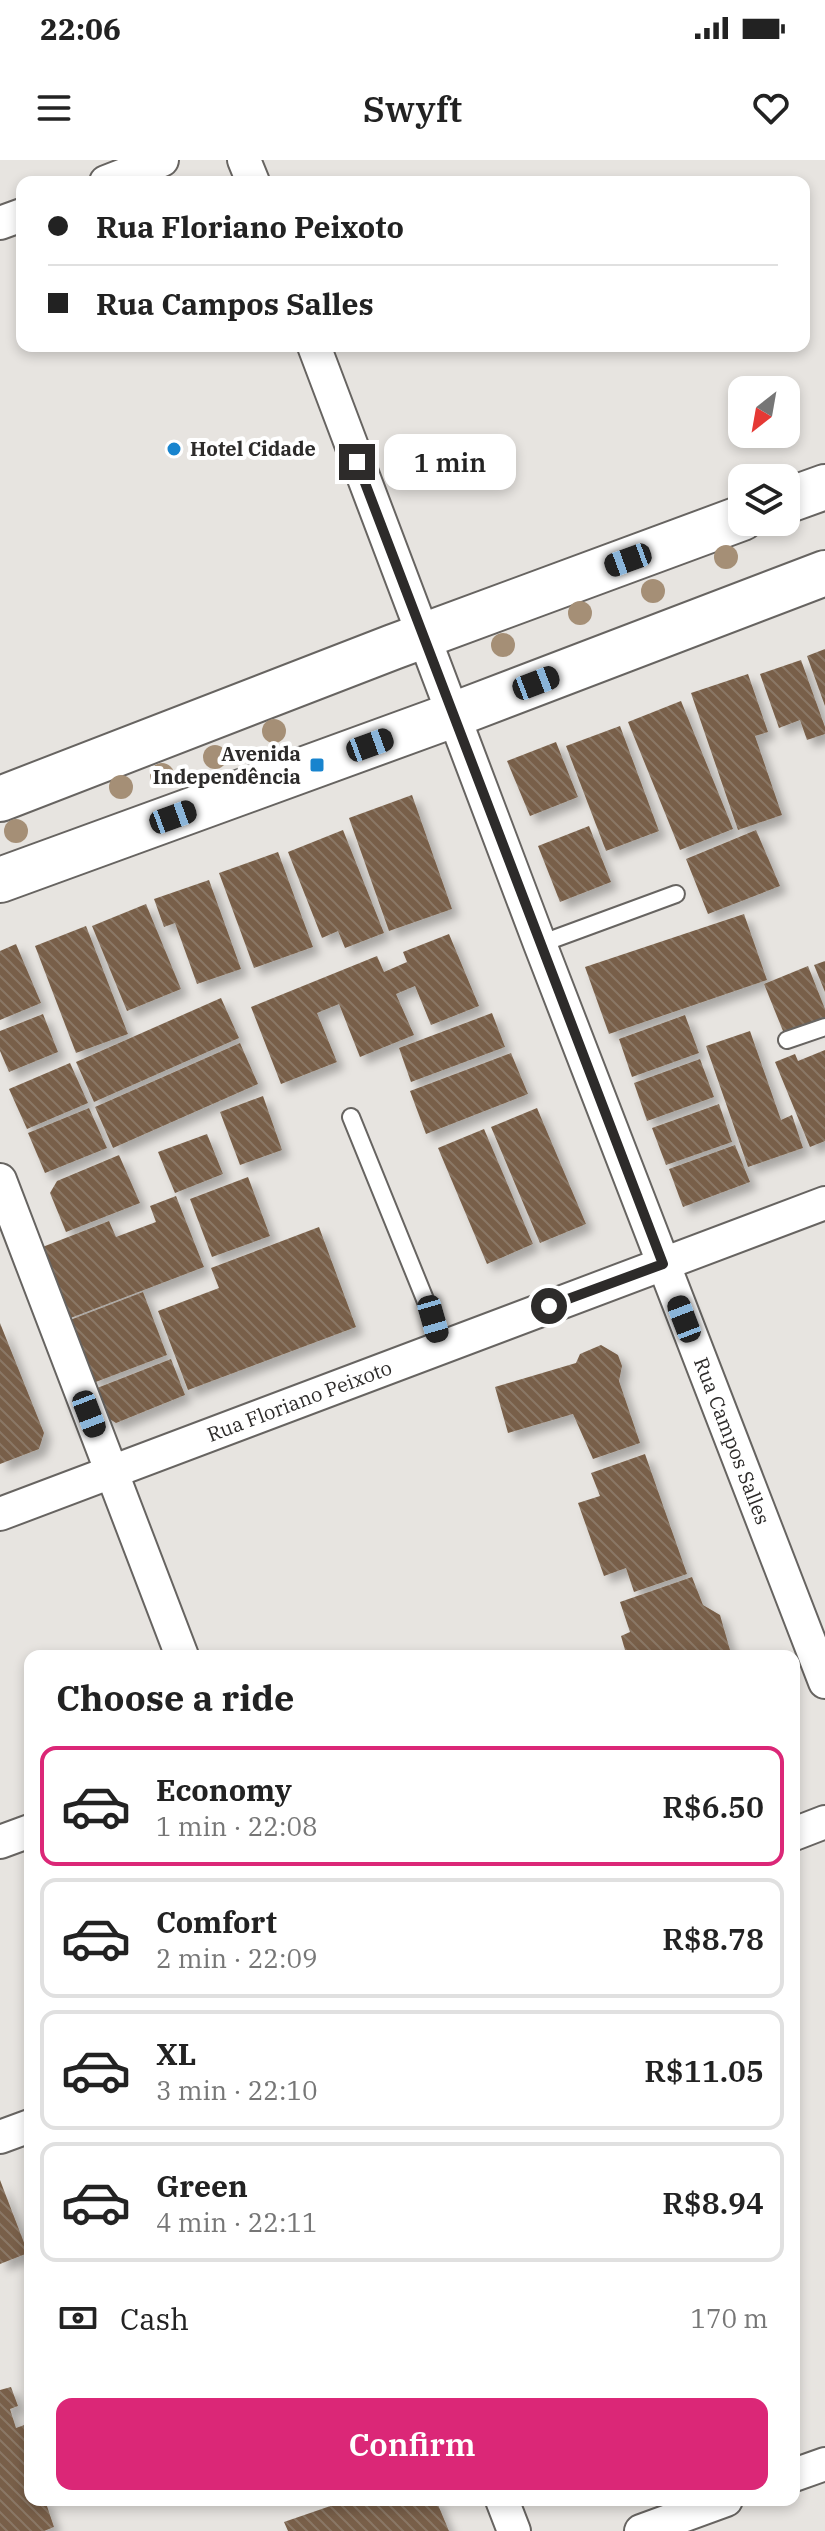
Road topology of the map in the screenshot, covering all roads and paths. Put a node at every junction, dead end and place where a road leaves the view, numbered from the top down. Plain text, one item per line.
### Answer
1 (162, 160) edge
2 (121, 176) edge
3 (316, 352) edge
4 (825, 487) edge
5 (800, 496) edge
6 (728, 523) edge
7 (825, 573) edge
8 (423, 637) junction
9 (453, 715) junction
10 (0, 799) edge
11 (0, 880) edge
12 (676, 894) dead end
13 (540, 944) junction
14 (825, 1027) edge
15 (787, 1040) dead end
16 (351, 1117) dead end
17 (0, 1180) edge
18 (825, 1203) edge
19 (663, 1264) junction
20 (441, 1347) junction
21 (112, 1472) junction
22 (0, 1514) edge
23 (180, 1650) edge
24 (825, 1682) edge
25 (825, 1822) edge
26 (800, 1832) edge
27 (24, 1833) edge
28 (0, 1842) edge
29 (24, 2128) edge
30 (0, 2137) edge
31 (825, 2464) edge
32 (800, 2473) edge
33 (504, 2506) edge
34 (710, 2506) edge
35 (514, 2531) edge
36 (641, 2531) edge

1 - 2 street
3 - 8 street, Rua Campos Salles
4 - 5 main road
6 - 8 main road
7 - 9 main road
8 - 9 street, Rua Campos Salles
8 - 10 main road
9 - 11 main road
9 - 13 street, Rua Campos Salles
12 - 13 lane
13 - 19 street, Rua Campos Salles
14 - 15 lane
16 - 20 lane
17 - 21 street
18 - 19 street, Rua Floriano Peixoto
19 - 20 street, Rua Floriano Peixoto
19 - 24 street, Rua Campos Salles
20 - 21 street, Rua Floriano Peixoto
21 - 22 street, Rua Floriano Peixoto
21 - 23 street
25 - 26 street
27 - 28 street
29 - 30 street
31 - 32 street
33 - 35 street
34 - 36 street

